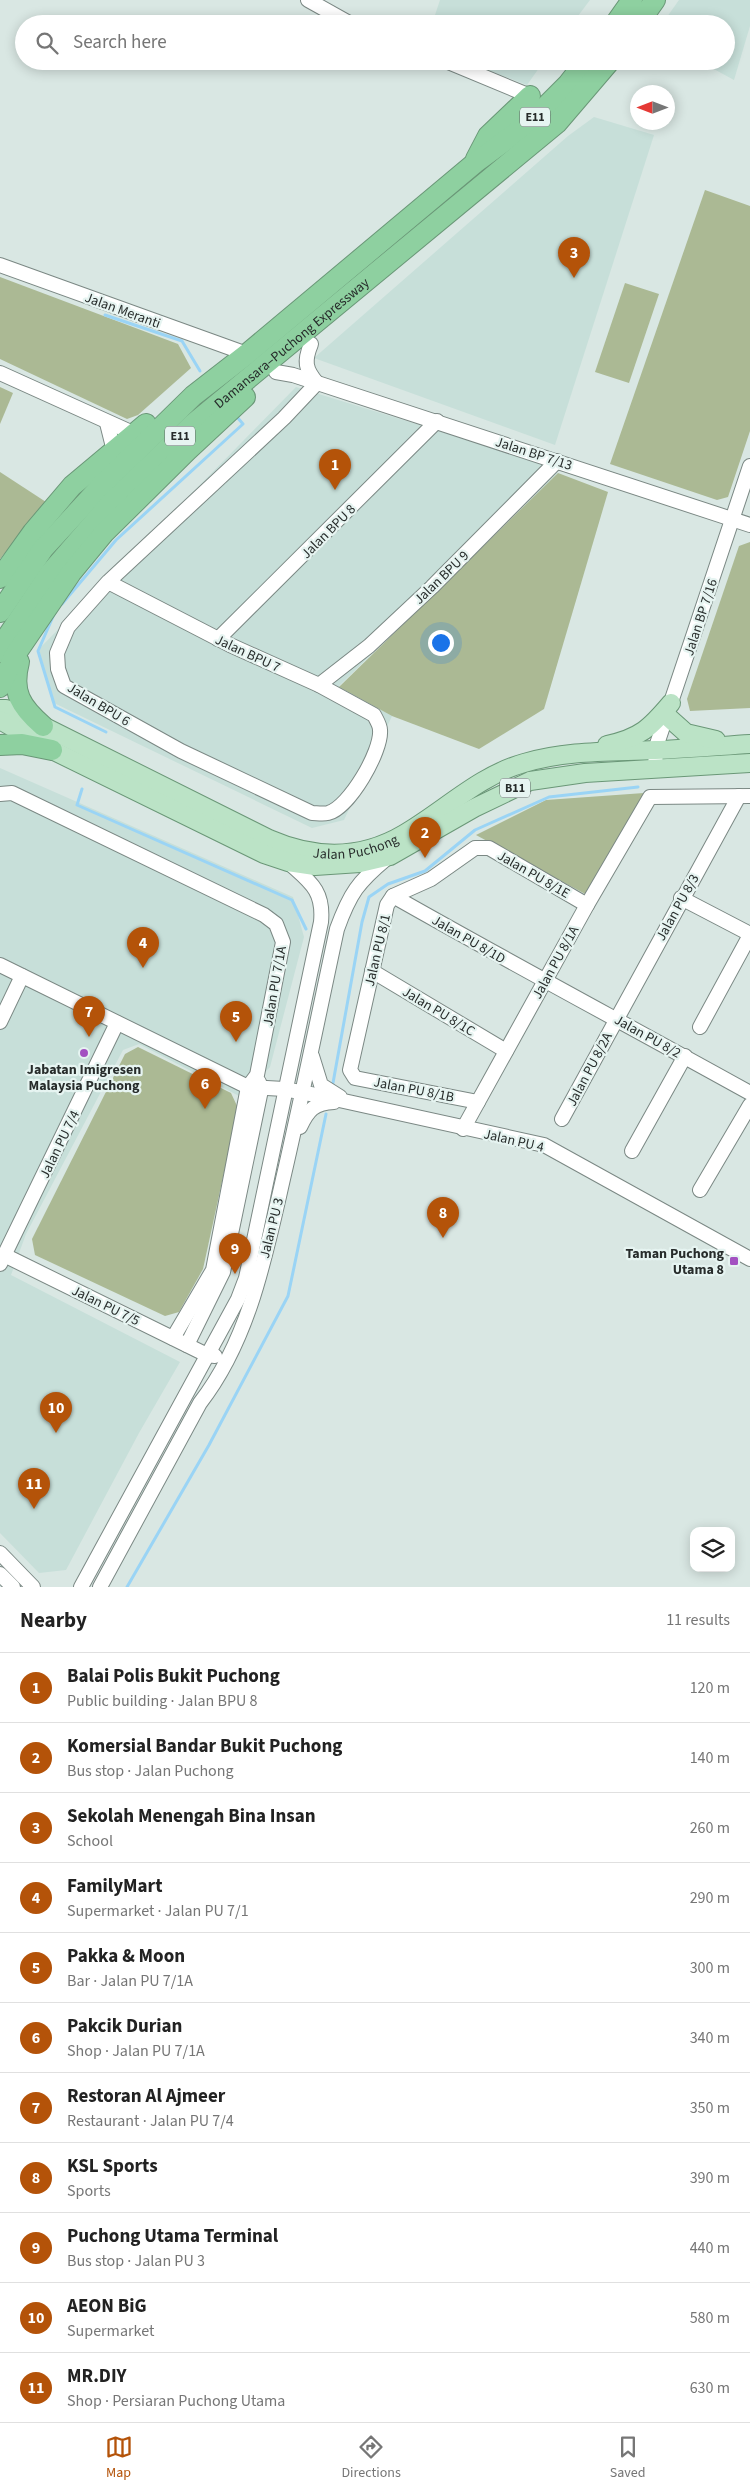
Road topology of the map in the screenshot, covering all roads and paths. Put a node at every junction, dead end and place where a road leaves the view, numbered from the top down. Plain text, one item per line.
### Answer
1 (308, 0) edge
2 (632, 0) edge
3 (655, 0) edge
4 (335, 15) edge
5 (621, 15) edge
6 (644, 15) edge
7 (468, 70) edge
8 (579, 70) edge
9 (602, 70) edge
10 (530, 96) joint
11 (475, 163) junction
12 (398, 256) junction
13 (0, 265) edge
14 (311, 344) junction
15 (247, 354) junction
16 (276, 372) junction
17 (0, 373) edge
18 (317, 383) junction
19 (193, 396) junction
20 (437, 422) junction
21 (107, 423) junction
22 (135, 434) junction
23 (111, 454) junction
24 (557, 461) junction
25 (750, 466) edge
26 (732, 519) junction
27 (750, 525) edge
28 (0, 578) edge
29 (108, 582) junction
30 (0, 612) edge
31 (28, 637) junction
32 (218, 639) junction
33 (0, 652) edge
34 (319, 685) junction
35 (0, 687) edge
36 (0, 709) edge
37 (669, 710) junction
38 (0, 720) edge
39 (44, 726) junction
40 (380, 730) joint
41 (750, 743) edge
42 (0, 745) edge
43 (52, 750) junction
44 (655, 750) junction
45 (560, 754) junction
46 (750, 763) edge
47 (656, 769) junction
48 (0, 794) edge
49 (744, 796) edge
50 (187, 807) junction
51 (481, 847) joint
52 (390, 856) junction
53 (288, 862) junction
54 (393, 896) junction
55 (682, 898) junction
56 (587, 905) junction
57 (750, 934) edge
58 (0, 965) edge
59 (372, 971) junction
60 (22, 976) junction
61 (544, 982) junction
62 (616, 1018) junction
63 (0, 1022) edge
64 (117, 1023) junction
65 (700, 1027) dead end
66 (311, 1050) junction
67 (506, 1051) junction
68 (685, 1056) junction
69 (352, 1074) joint
70 (255, 1089) junction
71 (284, 1089) junction
72 (302, 1093) junction
73 (750, 1093) edge
74 (347, 1102) junction
75 (478, 1102) junction
76 (750, 1105) edge
77 (562, 1119) dead end
78 (464, 1128) junction
79 (292, 1138) junction
80 (632, 1151) dead end
81 (700, 1190) dead end
82 (750, 1259) edge
83 (2, 1260) edge
84 (250, 1305) junction
85 (173, 1338) junction
86 (187, 1345) junction
87 (207, 1356) junction
88 (200, 1403) junction
89 (0, 1553) edge
90 (0, 1574) edge
91 (80, 1585) edge
92 (13, 1587) edge
93 (34, 1587) edge
94 (100, 1587) edge

1 - 4 street
2 - 5 highway
3 - 6 highway
7 - 10 street
8 - 11 highway, Damansara–Puchong Expressway / E11
9 - 12 highway, Damansara–Puchong Expressway / E11
10 - 11 highway
11 - 15 highway, Damansara–Puchong Expressway / E11
12 - 14 highway
12 - 33 highway, Damansara–Puchong Expressway / E11
13 - 15 street, Jalan Meranti
14 - 16 highway
14 - 18 street
15 - 19 highway, Damansara–Puchong Expressway / E11
16 - 18 street, Jalan BP 7/13
16 - 31 highway
17 - 21 street
18 - 20 street, Jalan BP 7/13
18 - 29 street, Jalan BPU 6
19 - 22 highway
19 - 30 highway, Damansara–Puchong Expressway / E11
20 - 24 street, Jalan BP 7/13
20 - 32 street, Jalan BPU 8
21 - 22 street
21 - 23 street
22 - 23 highway
23 - 28 highway
24 - 26 street, Jalan BP 7/13
24 - 34 street, Jalan BPU 9
25 - 26 street, Jalan BP 7/16
26 - 27 street, Jalan BP 7/13
26 - 37 street, Jalan BP 7/16
29 - 32 street, Jalan BPU 7
29 - 40 street, Jalan BPU 6
31 - 35 highway
31 - 39 highway
32 - 34 street, Jalan BPU 7
34 - 40 street, Jalan BPU 7
36 - 39 main road, Jalan Puchong / B11
37 - 41 main road
37 - 44 street, Jalan BP 7/16
37 - 45 main road
38 - 43 main road, Jalan Puchong / B11
39 - 50 main road, Jalan Puchong / B11
41 - 44 main road, Jalan Puchong / B11
42 - 43 highway
43 - 50 main road, Jalan Puchong / B11
44 - 45 main road, Jalan Puchong / B11
44 - 47 street, Jalan BP 7/16
45 - 50 main road, Jalan Puchong / B11
46 - 47 main road, Jalan Puchong / B11
47 - 52 main road, Jalan Puchong / B11
48 - 70 street, Jalan PU 7/1A
49 - 55 street, Jalan PU 8/3
49 - 56 street, Jalan PU 8/1A
50 - 53 main road, Jalan Puchong / B11
51 - 54 street, Jalan PU 8/1
51 - 56 street, Jalan PU 8/1E
52 - 53 main road, Jalan Puchong / B11
52 - 66 street, Jalan PU 3
53 - 71 street, Jalan PU 3
54 - 59 street, Jalan PU 8/1
54 - 61 street, Jalan PU 8/1D
55 - 57 street
55 - 62 street, Jalan PU 8/3
56 - 61 street, Jalan PU 8/1A
57 - 65 street
58 - 60 street
59 - 67 street, Jalan PU 8/1C
59 - 69 street, Jalan PU 8/1
60 - 63 street
60 - 64 street
61 - 62 street, Jalan PU 8/2
61 - 67 street, Jalan PU 8/1A
62 - 68 street, Jalan PU 8/2
62 - 77 street, Jalan PU 8/2A
64 - 70 street
64 - 83 street, Jalan PU 7/4
66 - 72 street, Jalan PU 3
66 - 74 street
67 - 75 street, Jalan PU 8/1A
68 - 73 street, Jalan PU 8/2
68 - 80 street
69 - 75 street, Jalan PU 8/1B
70 - 71 street, Jalan PU 4
70 - 85 street, Jalan PU 7/1A
70 - 86 street
71 - 72 street, Jalan PU 4
71 - 87 street, Jalan PU 3
72 - 74 street, Jalan PU 4
72 - 79 street, Jalan PU 3
74 - 78 street, Jalan PU 4
74 - 79 street
75 - 78 street, Jalan PU 8/1A
76 - 81 street
78 - 82 street, Jalan PU 4
79 - 84 street, Jalan PU 3
83 - 85 street, Jalan PU 7/5
84 - 87 street
84 - 88 street, Jalan PU 3
85 - 86 street, Jalan PU 7/5
86 - 87 street, Jalan PU 7/5
87 - 88 street
87 - 91 street, Jalan PU 3
88 - 94 street, Jalan PU 3
89 - 93 street
90 - 92 street

